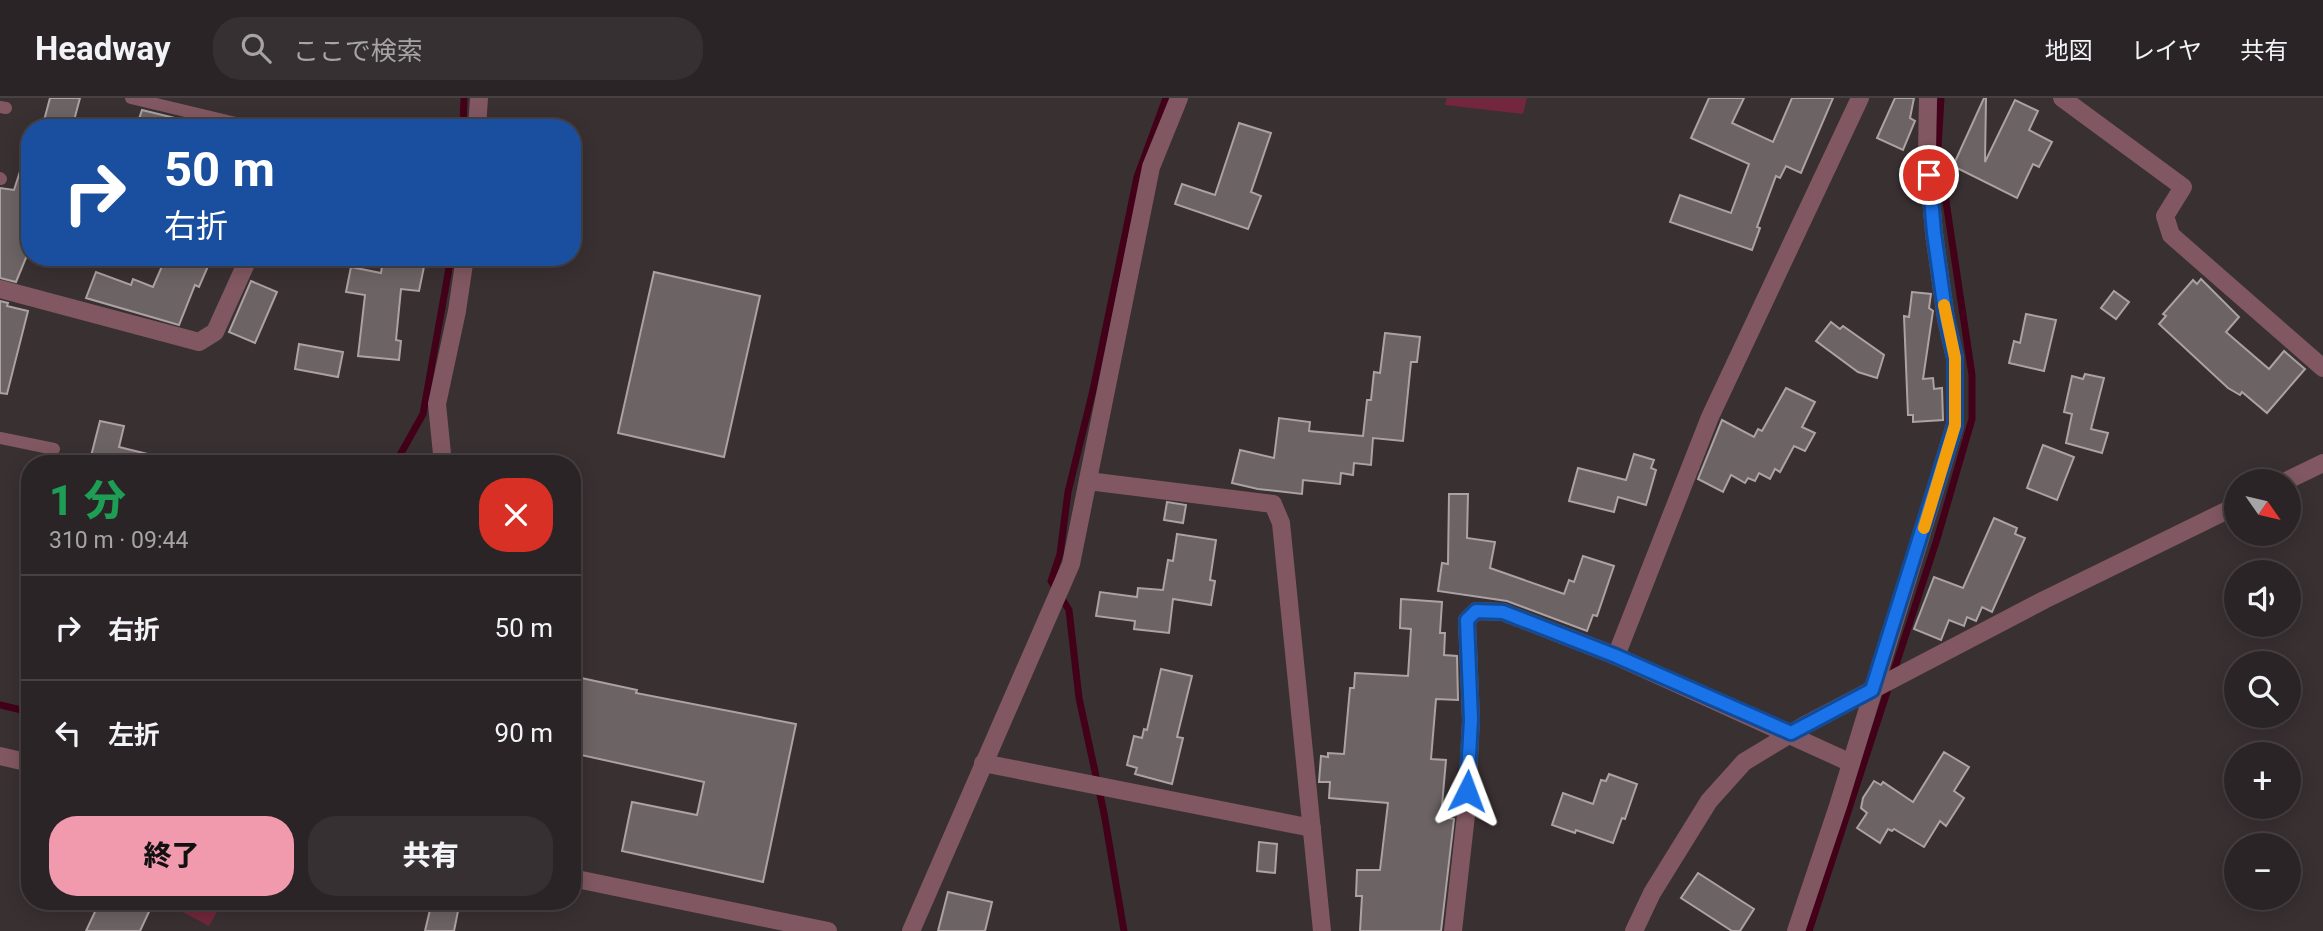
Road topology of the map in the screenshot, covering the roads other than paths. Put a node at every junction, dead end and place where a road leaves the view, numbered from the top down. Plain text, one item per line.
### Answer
1 (131, 98) edge
2 (479, 98) edge
3 (1180, 98) edge
4 (1860, 98) edge
5 (1927, 98) edge
6 (2063, 98) edge
7 (218, 119) edge
8 (478, 119) edge
9 (245, 266) edge
10 (464, 266) edge
11 (0, 289) edge
12 (2323, 368) edge
13 (0, 439) edge
14 (54, 449) dead end
15 (442, 455) edge
16 (2323, 463) edge
17 (2301, 474) edge
18 (1088, 481) junction
19 (2224, 512) edge
20 (1616, 656) junction
21 (1872, 690) junction
22 (1791, 733) junction
23 (0, 756) edge
24 (21, 761) edge
25 (983, 763) junction
26 (1851, 763) junction
27 (1312, 828) junction
28 (581, 880) edge
29 (828, 931) edge
30 (911, 931) edge
31 (1322, 931) edge
32 (1452, 931) edge
33 (1634, 931) edge
34 (1796, 931) edge

1 - 7 lane
2 - 8 street
3 - 18 street
4 - 20 street
5 - 21 street
6 - 12 street
9 - 11 street
10 - 15 street
13 - 14 lane
16 - 17 street
18 - 25 street
18 - 27 street
19 - 21 street
20 - 22 street
20 - 32 street
21 - 22 street
21 - 26 street
22 - 26 street
22 - 33 street
23 - 24 street
25 - 27 street
25 - 30 street
26 - 34 street
27 - 31 street
28 - 29 street

